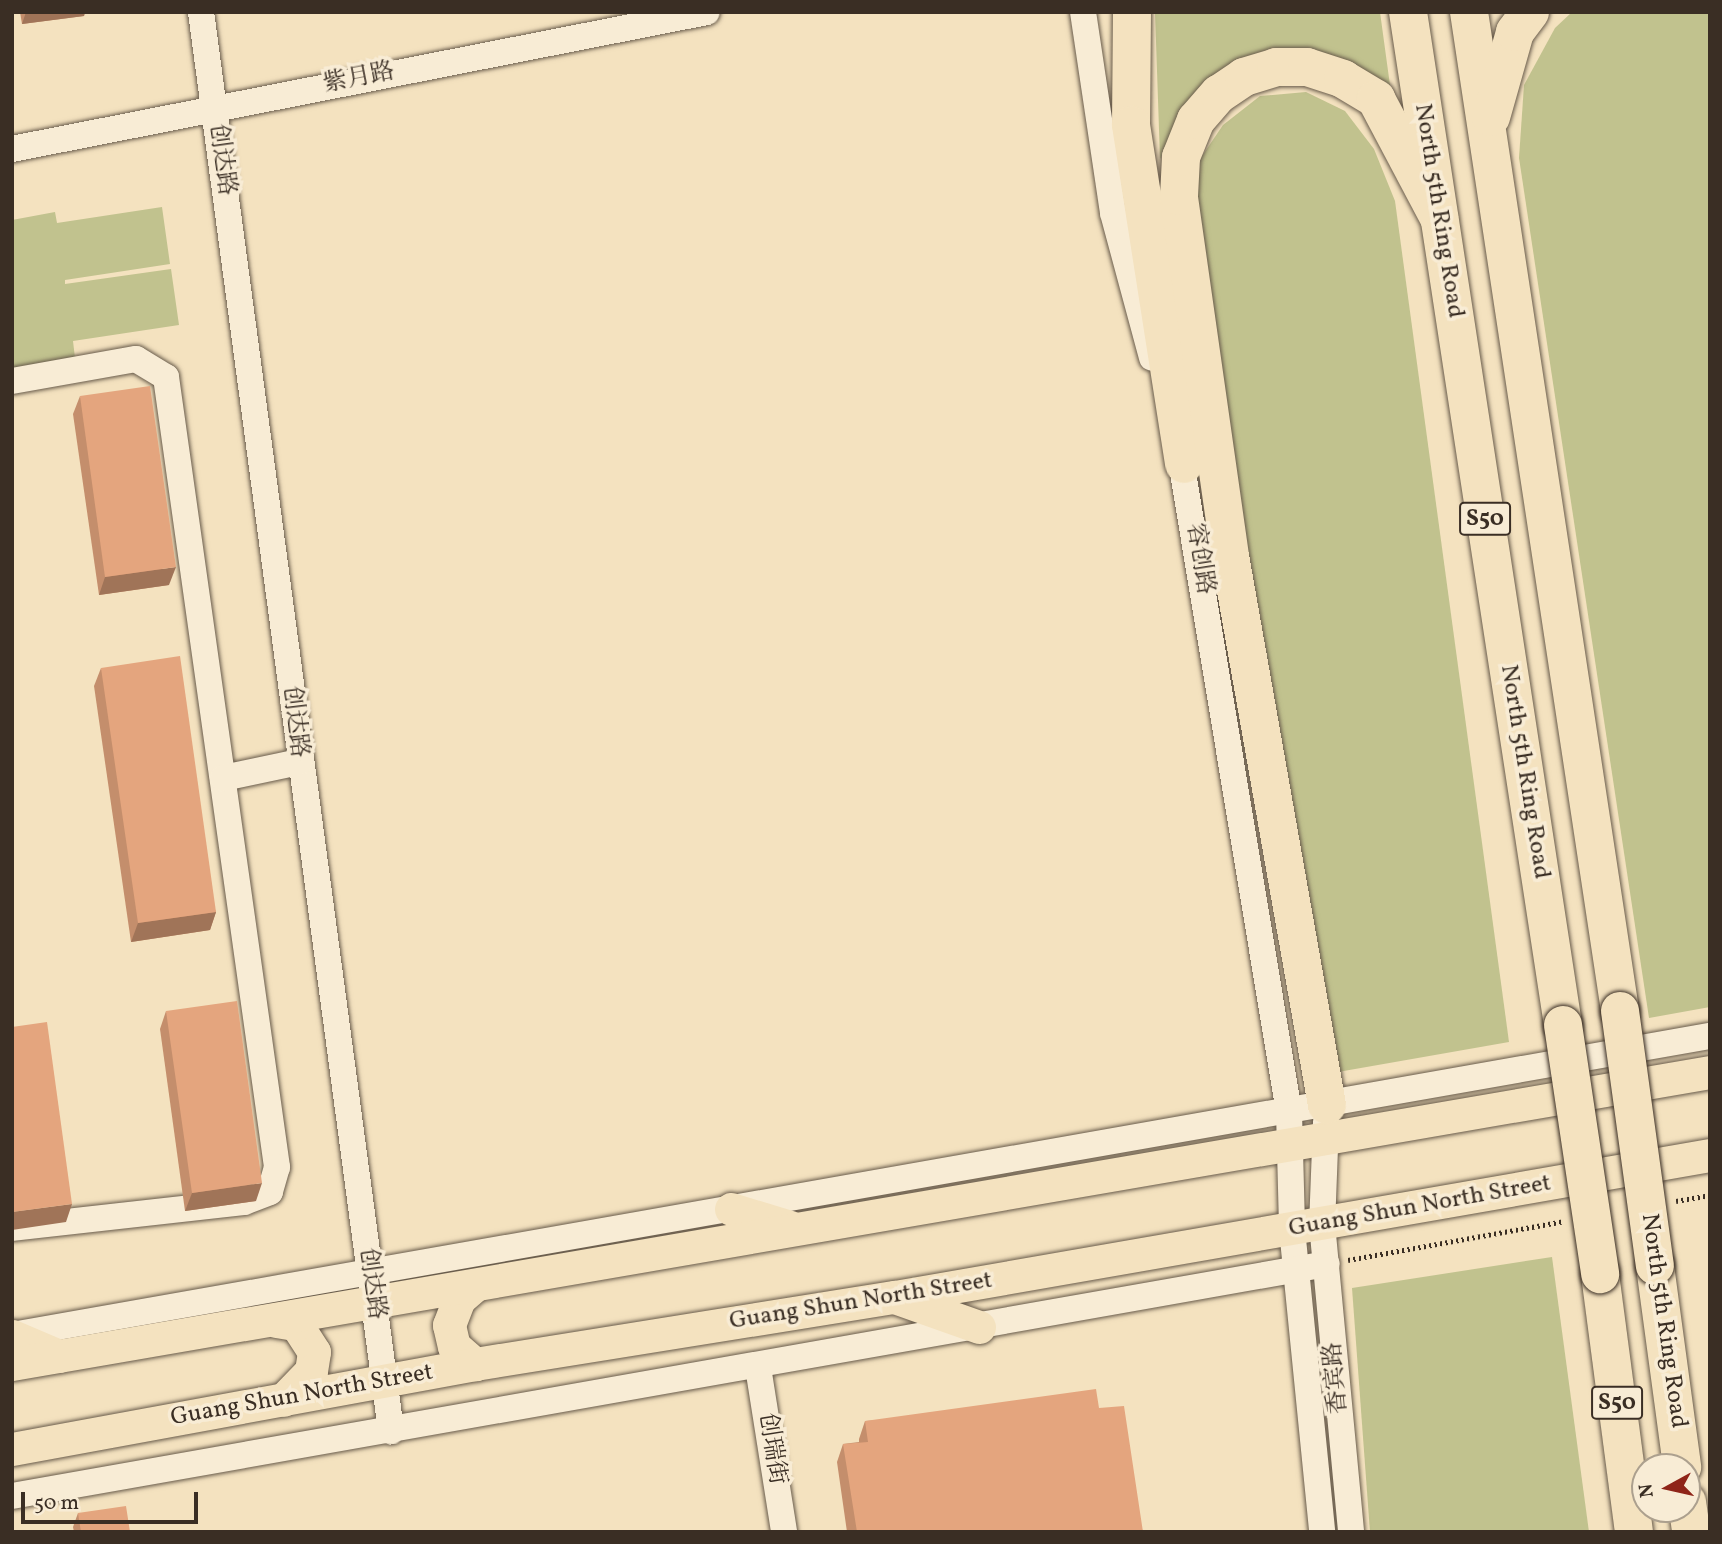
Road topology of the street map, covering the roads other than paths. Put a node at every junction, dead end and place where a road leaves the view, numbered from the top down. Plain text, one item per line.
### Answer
1 (201, 12) edge
2 (707, 12) edge
3 (1083, 12) edge
4 (1132, 12) edge
5 (1408, 12) edge
6 (1469, 12) edge
7 (1530, 12) edge
8 (214, 107) junction
9 (1487, 129) junction
10 (12, 149) edge
11 (1439, 218) junction
12 (12, 381) edge
13 (1184, 464) junction
14 (299, 762) junction
15 (223, 778) junction
16 (1710, 1036) edge
17 (1710, 1072) edge
18 (1326, 1120) junction
19 (1290, 1127) junction
20 (1710, 1155) edge
21 (731, 1209) junction
22 (1307, 1227) junction
23 (12, 1228) edge
24 (796, 1228) junction
25 (1327, 1264) junction
26 (1298, 1269) junction
27 (474, 1286) junction
28 (372, 1288) junction
29 (895, 1297) junction
30 (276, 1321) junction
31 (979, 1327) junction
32 (12, 1335) edge
33 (59, 1356) junction
34 (12, 1364) edge
35 (475, 1364) junction
36 (758, 1367) junction
37 (384, 1381) junction
38 (283, 1400) junction
39 (391, 1431) junction
40 (12, 1449) edge
41 (1680, 1453) edge
42 (12, 1496) edge
43 (784, 1532) edge
44 (1322, 1532) edge
45 (1351, 1532) edge
46 (1634, 1532) edge

1 - 8 street, 创达路
2 - 8 street, 紫月路
3 - 13 street, 容创路
4 - 13 highway
5 - 11 highway, North 5th Ring Road / S50
6 - 9 highway, North 5th Ring Road / S50
7 - 9 highway
8 - 10 street, 紫月路
8 - 14 street, 创达路
9 - 41 highway, North 5th Ring Road / S50, bridge
11 - 18 highway
11 - 46 highway, North 5th Ring Road / S50, bridge
12 - 15 street
13 - 19 street, 容创路
14 - 15 street
14 - 28 street, 创达路
15 - 23 street
16 - 18 street
17 - 18 main road
18 - 19 main road
18 - 22 street
19 - 21 street
19 - 22 street, 容创路
19 - 24 main road
20 - 22 main road, Guang Shun North Street
21 - 24 main road
21 - 28 street
22 - 25 street, 香宾路
22 - 26 street, 香宾路
22 - 29 main road, Guang Shun North Street
24 - 27 main road
25 - 26 street
25 - 45 street, 香宾路
26 - 31 street
26 - 44 street, 香宾路
27 - 28 main road
27 - 35 main road
28 - 30 main road
28 - 32 street
28 - 37 street, 创达路
29 - 31 main road
29 - 35 main road, Guang Shun North Street
30 - 33 main road
30 - 38 main road
31 - 36 street
32 - 33 main road
33 - 34 main road
35 - 37 main road, Guang Shun North Street
36 - 39 street
36 - 43 street, 创瑞街
37 - 38 main road, Guang Shun North Street
37 - 39 street, 创达路
38 - 40 main road, Guang Shun North Street
39 - 42 street

